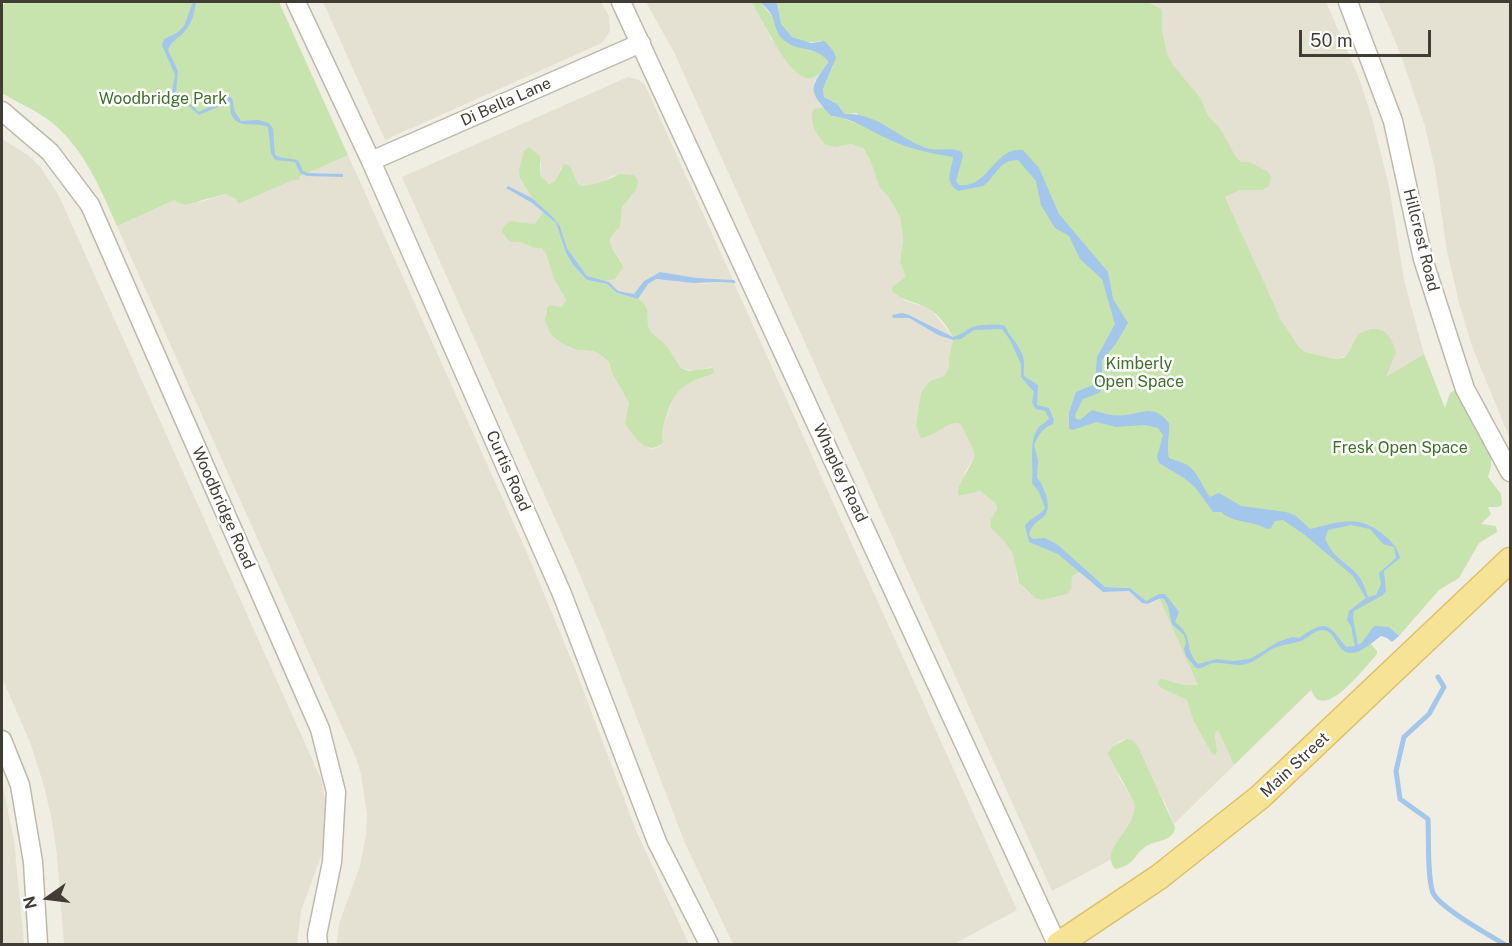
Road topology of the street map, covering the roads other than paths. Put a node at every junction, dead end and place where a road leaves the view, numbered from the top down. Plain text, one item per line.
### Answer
1 (296, 2) edge
2 (621, 2) edge
3 (1348, 2) edge
4 (641, 43) junction
5 (2, 111) edge
6 (371, 161) junction
7 (1510, 472) edge
8 (1510, 560) edge
9 (2, 741) edge
10 (38, 945) edge
11 (318, 945) edge
12 (709, 945) edge
13 (1058, 945) edge

1 - 6 street, Curtis Road
2 - 4 street, Whapley Road
3 - 7 street, Hillcrest Road
4 - 6 street, Di Bella Lane
4 - 13 street, Whapley Road
5 - 11 street, Woodbridge Road
6 - 12 street, Curtis Road
8 - 13 main road, Main Street
9 - 10 street

